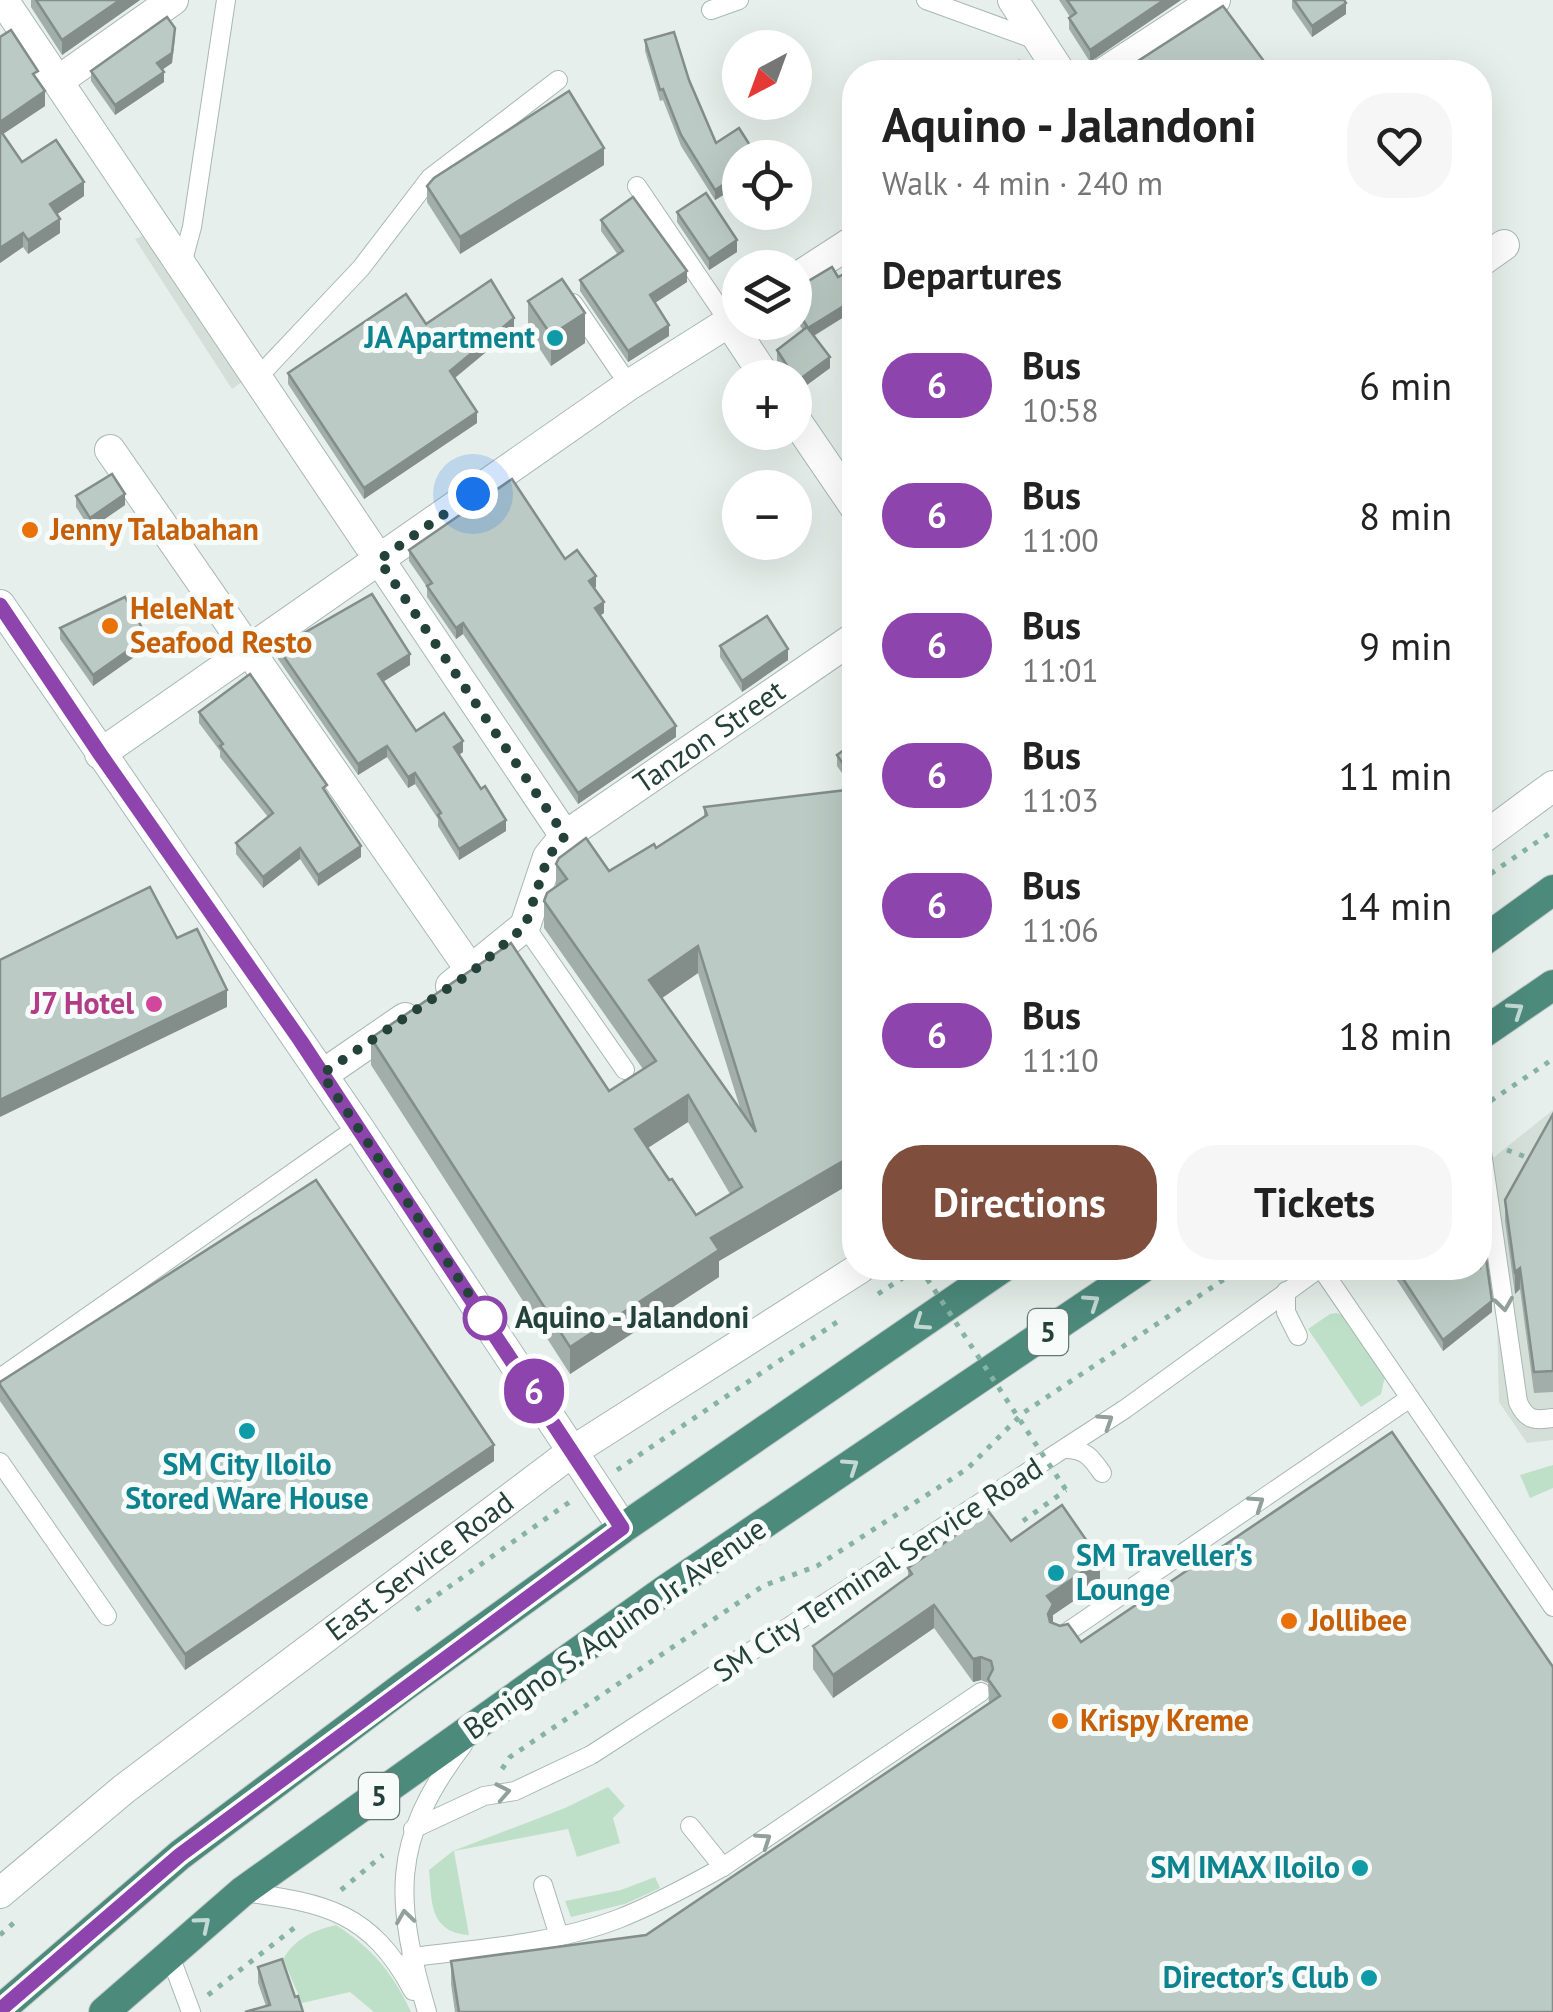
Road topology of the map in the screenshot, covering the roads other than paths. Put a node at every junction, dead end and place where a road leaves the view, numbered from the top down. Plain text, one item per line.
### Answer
1 (173, 0) edge
2 (226, 0) edge
3 (739, 0) edge
4 (926, 0) edge
5 (1013, 0) edge
6 (1214, 0) edge
7 (3, 5) edge
8 (711, 10) dead end
9 (1041, 42) junction
10 (1052, 60) edge
11 (1123, 60) edge
12 (558, 80) dead end
13 (58, 81) junction
14 (636, 186) dead end
15 (842, 248) edge
16 (182, 264) junction
17 (812, 268) edge
18 (559, 282) edge
19 (722, 302) edge
20 (722, 326) edge
21 (258, 376) junction
22 (629, 385) junction
23 (812, 444) edge
24 (110, 450) dead end
25 (842, 488) edge
26 (379, 560) junction
27 (0, 605) edge
28 (842, 647) edge
29 (248, 652) junction
30 (100, 754) junction
31 (1553, 786) edge
32 (1492, 822) edge
33 (565, 836) junction
34 (1553, 890) edge
35 (525, 926) junction
36 (1492, 934) edge
37 (472, 972) junction
38 (1553, 985) edge
39 (1492, 1027) edge
40 (624, 1070) dead end
41 (322, 1074) junction
42 (358, 1126) junction
43 (1492, 1222) edge
44 (842, 1279) edge
45 (984, 1280) edge
46 (1124, 1280) edge
47 (1302, 1280) edge
48 (1328, 1280) edge
49 (1286, 1291) junction
50 (1298, 1336) dead end
51 (0, 1378) edge
52 (1410, 1398) junction
53 (1553, 1418) edge
54 (1065, 1448) junction
55 (573, 1451) junction
56 (0, 1462) edge
57 (1102, 1473) dead end
58 (622, 1528) junction
59 (1553, 1607) edge
60 (107, 1616) dead end
61 (1060, 1636) edge
62 (981, 1692) edge
63 (477, 1726) junction
64 (690, 1826) dead end
65 (414, 1829) junction
66 (723, 1867) junction
67 (543, 1885) dead end
68 (242, 1892) junction
69 (0, 1893) edge
70 (560, 1936) junction
71 (168, 1953) junction
72 (412, 1957) junction
73 (0, 2010) edge
74 (104, 2012) edge
75 (191, 2012) edge
76 (426, 2012) edge

1 - 13 street
2 - 16 lane
3 - 8 lane
4 - 9 lane
5 - 9 street
6 - 11 street
7 - 13 street
9 - 10 street
12 - 21 lane
13 - 16 street
14 - 19 lane
15 - 17 street
16 - 21 street
18 - 22 lane
20 - 22 street
21 - 26 street
22 - 26 street
23 - 25 street
24 - 29 street
26 - 29 street
26 - 33 street
27 - 30 street
28 - 33 street, Tanzon Street
29 - 30 street
29 - 37 street
30 - 41 street
31 - 32 street
33 - 35 street
34 - 36 highway
35 - 37 street
35 - 40 lane
37 - 41 street
39 -> 38 highway
41 - 42 street
42 - 51 lane
42 - 55 street
43 -> 53 lane
44 - 55 street, East Service Road
45 -> 58 highway, 5
63 -> 46 highway, Benigno S. Aquino Jr. Avenue / 5
47 - 49 lane, SM City Terminal Service Road
48 - 52 lane
49 - 50 lane
54 -> 49 lane, SM City Terminal Service Road
52 - 59 lane
61 -> 52 lane
54 - 57 lane
65 -> 54 lane, SM City Terminal Service Road
55 - 58 street
55 - 69 street, East Service Road
56 - 60 lane
58 - 73 highway, 5
66 -> 62 lane
63 - 65 lane
63 - 68 highway, Benigno S. Aquino Jr. Avenue / 5
64 - 66 lane
72 -> 65 lane
66 - 70 lane
67 - 70 lane
71 -> 68 highway, Benigno S. Aquino Jr. Avenue / 5
68 - 76 lane
70 - 72 lane
71 - 74 highway, Benigno S. Aquino Jr. Avenue / 5
71 - 75 lane
72 - 76 lane

